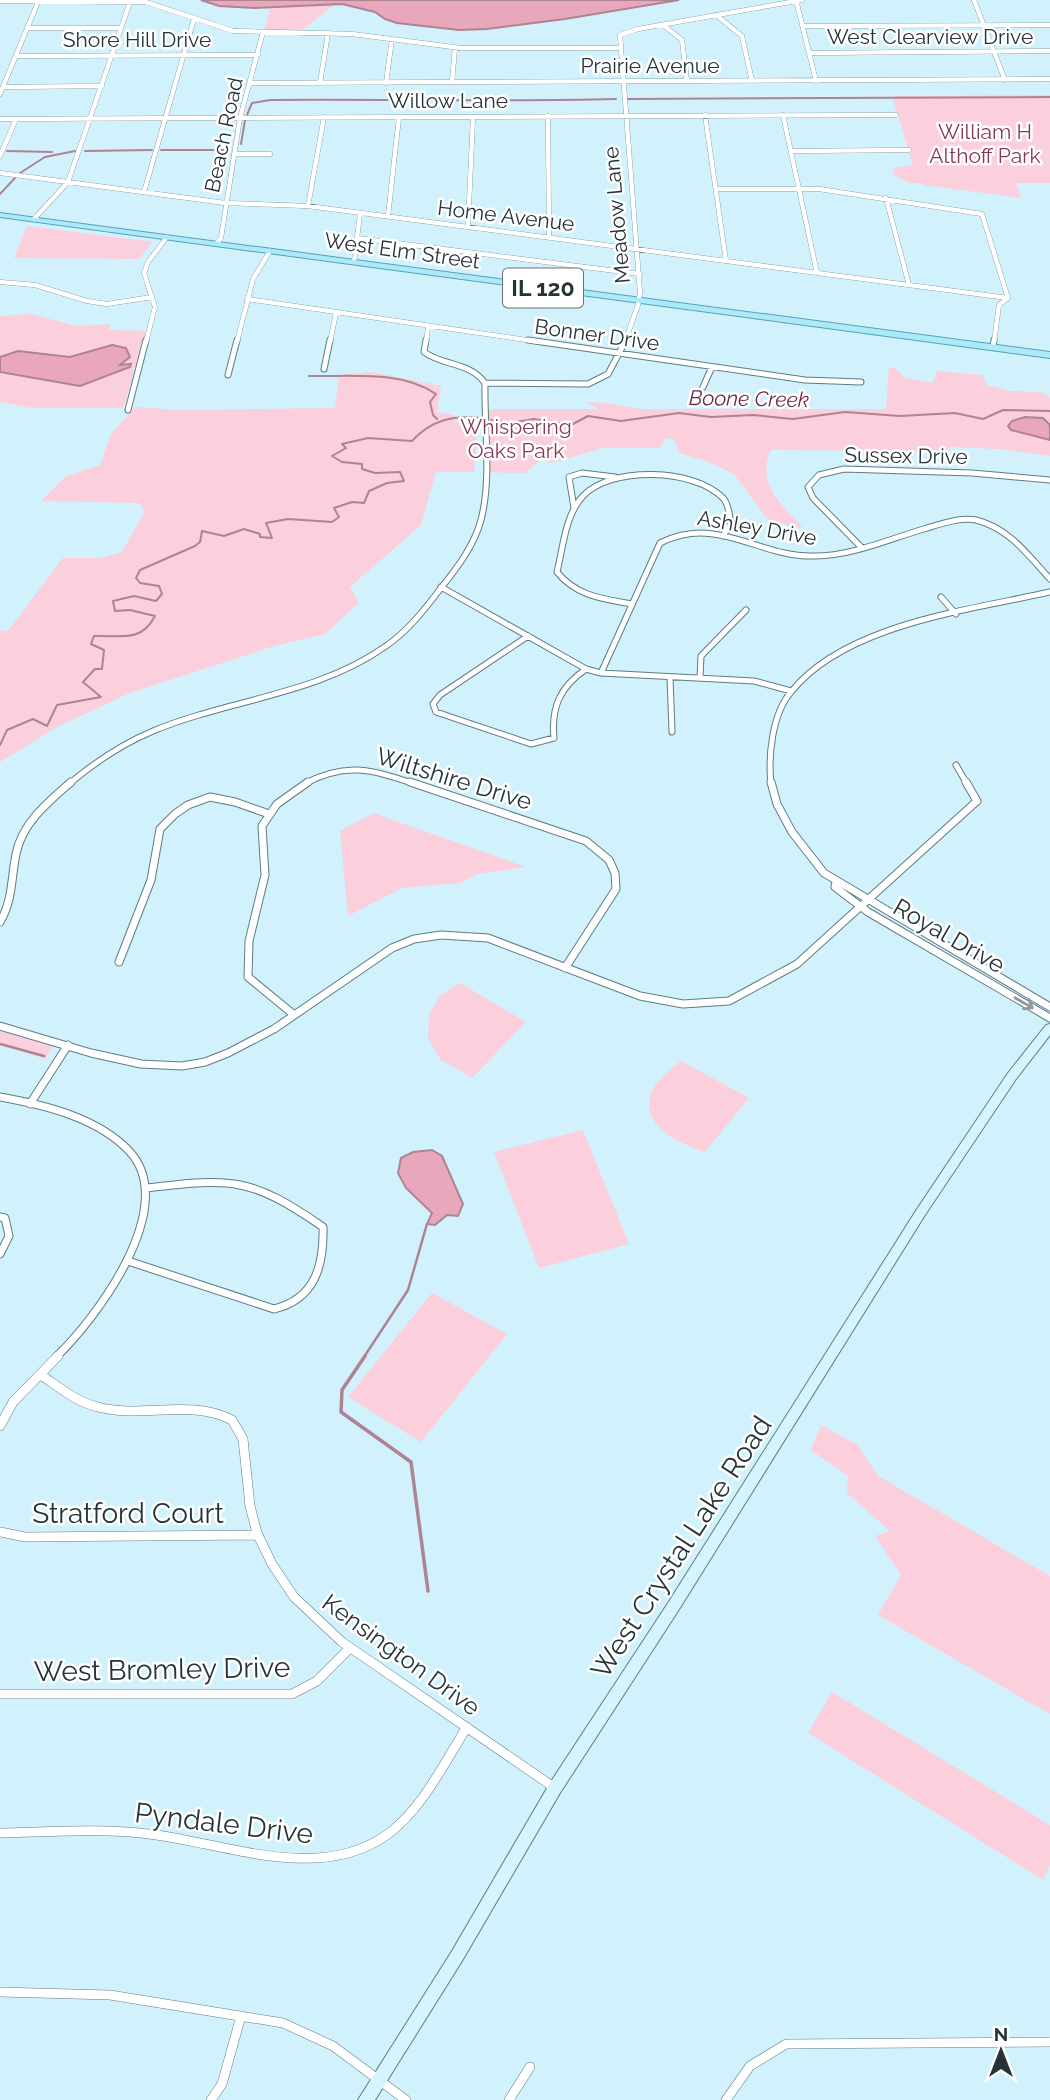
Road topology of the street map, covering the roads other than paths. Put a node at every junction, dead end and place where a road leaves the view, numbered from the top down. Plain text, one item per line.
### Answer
1 (802, 0) edge
2 (974, 0) edge
3 (0, 1) edge
4 (796, 1) edge
5 (38, 2) junction
6 (130, 2) edge
7 (716, 15) junction
8 (194, 19) junction
9 (663, 25) junction
10 (1050, 25) edge
11 (803, 26) junction
12 (983, 26) junction
13 (28, 28) junction
14 (121, 28) junction
15 (263, 32) junction
16 (328, 33) junction
17 (392, 38) junction
18 (455, 48) junction
19 (619, 48) junction
20 (1050, 51) edge
21 (993, 52) junction
22 (810, 53) junction
23 (183, 55) junction
24 (257, 55) junction
25 (16, 56) junction
26 (113, 56) junction
27 (1050, 79) edge
28 (1005, 80) junction
29 (687, 81) junction
30 (752, 81) junction
31 (816, 81) junction
32 (452, 82) junction
33 (621, 82) junction
34 (251, 83) junction
35 (320, 83) junction
36 (386, 83) junction
37 (102, 86) junction
38 (3, 87) junction
39 (0, 94) edge
40 (705, 115) junction
41 (783, 115) junction
42 (896, 115) dead end
43 (548, 116) junction
44 (625, 116) junction
45 (324, 117) junction
46 (399, 117) junction
47 (473, 117) junction
48 (92, 118) junction
49 (167, 118) junction
50 (240, 118) junction
51 (0, 119) edge
52 (16, 119) junction
53 (909, 150) dead end
54 (792, 151) junction
55 (234, 154) junction
56 (270, 154) dead end
57 (0, 156) edge
58 (0, 173) edge
59 (68, 182) junction
60 (716, 189) junction
61 (800, 189) junction
62 (144, 192) junction
63 (886, 198) junction
64 (225, 203) junction
65 (308, 206) junction
66 (360, 214) junction
67 (0, 215) edge
68 (388, 216) junction
69 (34, 219) junction
70 (468, 227) junction
71 (167, 237) junction
72 (550, 237) junction
73 (357, 238) junction
74 (217, 243) junction
75 (635, 249) junction
76 (270, 251) junction
77 (726, 261) junction
78 (354, 262) junction
79 (817, 273) junction
80 (640, 274) junction
81 (0, 282) edge
82 (909, 285) junction
83 (152, 297) junction
84 (1008, 298) junction
85 (247, 299) junction
86 (640, 301) junction
87 (336, 313) junction
88 (428, 327) junction
89 (993, 347) junction
90 (619, 354) junction
91 (1050, 355) edge
92 (712, 367) junction
93 (324, 369) dead end
94 (228, 375) dead end
95 (861, 382) dead end
96 (485, 383) junction
97 (703, 387) dead end
98 (128, 410) dead end
99 (620, 478) junction
100 (1050, 480) edge
101 (575, 509) junction
102 (723, 536) junction
103 (862, 548) junction
104 (1050, 579) edge
105 (441, 587) junction
106 (1050, 592) edge
107 (941, 597) dead end
108 (632, 604) junction
109 (746, 610) dead end
110 (956, 614) junction
111 (527, 636) junction
112 (586, 669) junction
113 (601, 673) junction
114 (670, 678) junction
115 (700, 678) junction
116 (791, 691) junction
117 (672, 732) dead end
118 (956, 765) dead end
119 (269, 814) junction
120 (836, 882) junction
121 (868, 900) junction
122 (861, 907) junction
123 (0, 922) edge
124 (119, 962) dead end
125 (565, 968) junction
126 (1050, 1007) edge
127 (293, 1014) junction
128 (1050, 1018) edge
129 (0, 1026) edge
130 (1050, 1028) edge
131 (68, 1045) junction
132 (0, 1097) edge
133 (30, 1104) junction
134 (147, 1188) junction
135 (0, 1217) edge
136 (0, 1254) edge
137 (128, 1261) junction
138 (41, 1375) junction
139 (0, 1426) edge
140 (0, 1532) edge
141 (258, 1535) junction
142 (350, 1648) junction
143 (0, 1694) edge
144 (467, 1727) junction
145 (555, 1788) junction
146 (0, 1833) edge
147 (0, 1992) edge
148 (241, 2016) junction
149 (1050, 2042) edge
150 (530, 2067) dead end
151 (379, 2080) junction
152 (211, 2100) edge
153 (366, 2100) edge
154 (406, 2100) edge
155 (509, 2100) edge
156 (726, 2100) edge

1 - 4 street
2 - 12 street
3 - 5 street
4 - 7 street
4 - 11 street
5 - 6 street
5 - 13 street
6 - 8 street
6 - 14 street
7 - 9 street
7 - 30 street
8 - 15 street
8 - 23 street
9 - 19 street
9 - 29 street
10 - 12 street
11 - 12 street
11 - 22 street
12 - 21 street
13 - 14 street
13 - 25 street
14 - 26 street
15 - 16 street
15 - 24 street, Beach Road
16 - 17 street
16 - 35 street
17 - 18 street
17 - 36 street
18 - 19 street
18 - 32 street
19 - 33 street, Meadow Lane
20 - 21 street, West Clearview Drive
21 - 22 street, West Clearview Drive
21 - 28 street
22 - 31 street
23 - 24 street, Shore Hill Drive
23 - 26 street, Shore Hill Drive
23 - 49 street
24 - 34 street, Beach Road
25 - 26 street, Shore Hill Drive
25 - 38 street
26 - 37 street
27 - 28 street, Prairie Avenue
28 - 31 street, Prairie Avenue
29 - 30 street, Prairie Avenue
29 - 33 street, Prairie Avenue
30 - 31 street, Prairie Avenue
32 - 33 street, Prairie Avenue
32 - 36 street, Prairie Avenue
33 - 44 street, Meadow Lane
34 - 35 street, Prairie Avenue
34 - 50 street, Beach Road
35 - 36 street, Prairie Avenue
37 - 38 street
37 - 48 street
38 - 39 street
40 - 41 street, Willow Lane
40 - 44 street, Willow Lane
40 - 60 street
41 - 42 street, Willow Lane
41 - 54 street
43 - 44 street, Willow Lane
43 - 47 street, Willow Lane
43 - 72 street
44 - 75 street, Meadow Lane
45 - 46 street, Willow Lane
45 - 50 street, Willow Lane
45 - 65 street
46 - 47 street, Willow Lane
46 - 68 street
47 - 70 street
48 - 49 street, Willow Lane
48 - 52 street, Willow Lane
48 - 59 street
49 - 50 street, Willow Lane
49 - 62 street
50 - 55 street, Beach Road
51 - 52 street, Willow Lane
52 - 57 street
53 - 54 street
54 - 61 street
55 - 56 street
55 - 64 street, Beach Road
58 - 59 street, Home Avenue
59 - 62 street, Home Avenue
59 - 69 street
60 - 61 street
60 - 77 street
61 - 63 street
61 - 79 street
62 - 64 street, Home Avenue
63 - 82 street
63 - 84 street
64 - 65 street, Home Avenue
64 - 74 street, Beach Road
65 - 66 street, Home Avenue
66 - 68 street, Home Avenue
66 - 73 street
67 - 69 main road, West Elm Street / IL 120
68 - 70 street, Home Avenue
69 - 71 main road, West Elm Street / IL 120
70 - 72 street, Home Avenue
71 - 74 main road, West Elm Street / IL 120
71 - 83 street
72 - 75 street, Home Avenue
73 - 78 street
73 - 80 street
74 - 76 main road, West Elm Street / IL 120
75 - 77 street, Home Avenue
75 - 80 street, Meadow Lane
76 - 78 main road, West Elm Street / IL 120
76 - 85 street
77 - 79 street, Home Avenue
78 - 86 main road, West Elm Street / IL 120
79 - 82 street, Home Avenue
80 - 86 street, Meadow Lane
81 - 83 street
82 - 84 street, Home Avenue
83 - 98 street
84 - 89 street
85 - 87 street, Bonner Drive
85 - 94 street
86 - 89 main road, West Elm Street / IL 120
86 - 90 street, Meadow Lane
87 - 88 street, Bonner Drive
87 - 93 street
88 - 90 street, Bonner Drive
88 - 96 street
89 - 91 main road, West Elm Street / IL 120
90 - 92 street, Bonner Drive
90 - 96 street, Meadow Lane
92 - 95 street, Bonner Drive
92 - 97 street
96 - 105 street
99 - 101 street
99 - 101 street
99 - 102 street
100 - 103 street, Sussex Drive
101 - 108 street
102 - 103 street, Ashley Drive
102 - 108 street, Ashley Drive
103 - 104 street, Ashley Drive
105 - 111 street
105 - 123 street
106 - 110 street
107 - 110 street
108 - 113 street, Ashley Drive
109 - 115 street
110 - 116 street
111 - 112 street
111 - 112 street
112 - 113 street
113 - 114 street
114 - 115 street
114 - 117 street
115 - 116 street
116 - 120 street, Royal Drive
118 - 121 street
119 - 124 street
119 - 125 street, Wiltshire Drive
119 - 127 street
120 - 121 street, Royal Drive
120 - 122 street, Royal Drive
121 - 122 street
121 - 126 street, Royal Drive
122 - 125 street
122 -> 128 street, Royal Drive
125 - 127 street
127 - 131 street
129 - 131 street
130 - 145 street, West Crystal Lake Road
131 - 133 street
132 - 133 street
133 - 134 street
134 - 137 street
134 - 137 street
135 - 136 street
137 - 138 street
138 - 139 street
138 - 141 street, Kensington Drive
140 - 141 street, Stratford Court
141 - 142 street, Kensington Drive
142 - 143 street, West Bromley Drive
142 - 144 street, Kensington Drive
144 - 145 street, Kensington Drive
144 - 146 street, Pyndale Drive
145 - 151 street, West Crystal Lake Road
147 - 148 street
148 - 151 street
148 - 152 street
149 - 156 street
150 - 155 street
151 - 153 street, West Crystal Lake Road
151 - 154 street

